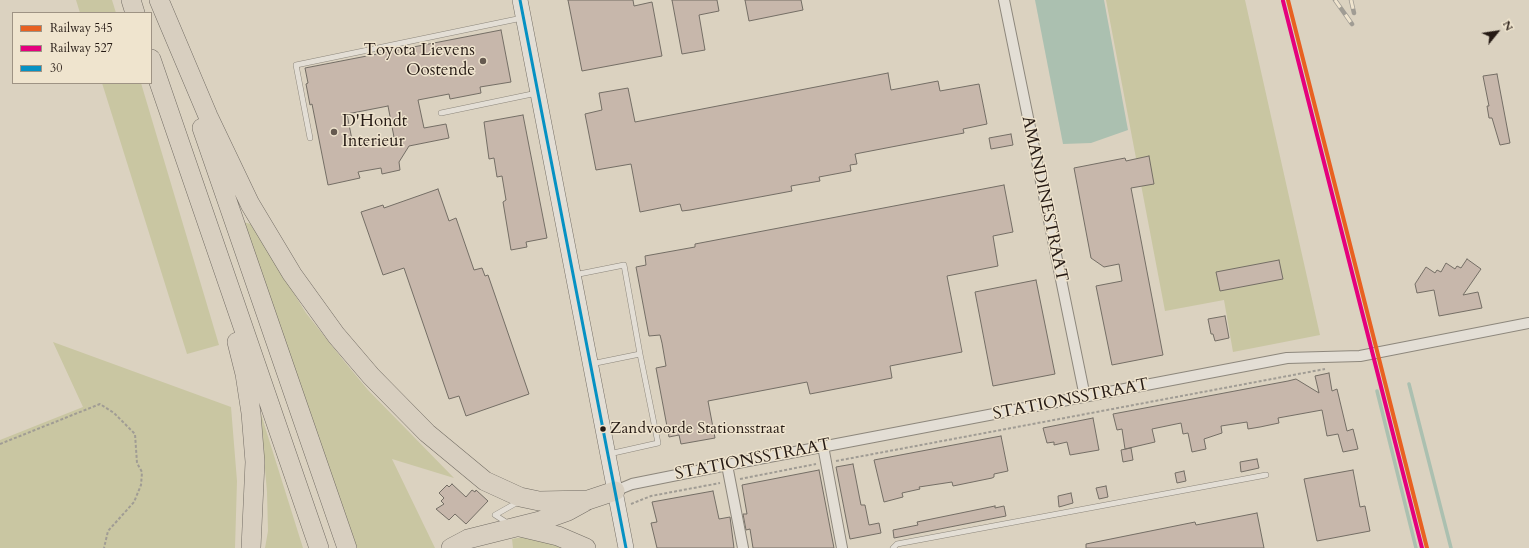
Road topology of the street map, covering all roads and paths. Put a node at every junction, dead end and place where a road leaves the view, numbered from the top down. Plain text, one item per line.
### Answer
1 (131, 0) edge
2 (158, 0) edge
3 (520, 0) edge
4 (1004, 0) edge
5 (135, 12) edge
6 (523, 18) junction
7 (152, 62) edge
8 (538, 92) junction
9 (441, 113) dead end
10 (310, 138) dead end
11 (204, 214) junction
12 (573, 276) junction
13 (1529, 322) edge
14 (640, 354) junction
15 (590, 364) junction
16 (1328, 368) dead end
17 (1085, 397) junction
18 (0, 444) edge
19 (824, 446) junction
20 (608, 454) junction
21 (827, 462) junction
22 (727, 464) junction
23 (1266, 475) dead end
24 (730, 481) junction
25 (520, 497) junction
26 (617, 499) junction
27 (588, 500) junction
28 (514, 527) junction
29 (104, 548) edge
30 (251, 548) edge
31 (319, 548) edge
32 (347, 548) edge
33 (451, 548) edge
34 (586, 548) edge
35 (626, 548) edge
36 (743, 548) edge
37 (842, 548) edge
38 (893, 548) edge

1 - 5 highway
2 - 25 highway
2 - 32 highway
3 - 6 main road
4 - 17 street, AMANDINESTRAAT
6 - 8 main road
6 - 10 lane
7 - 11 highway
8 - 9 lane
8 - 12 main road
11 - 30 highway
11 - 31 highway
12 - 14 lane
12 - 15 main road
13 - 17 street, STATIONSSTRAAT
14 - 15 lane
14 - 20 lane
15 - 20 main road
16 - 21 path
17 - 19 street, STATIONSSTRAAT
18 - 29 path
19 - 21 street
19 - 22 street, STATIONSSTRAAT
20 - 26 main road
21 - 24 path
21 - 37 street
22 - 24 street
22 - 26 street, STATIONSSTRAAT
23 - 38 lane
24 - 26 path
24 - 36 street
25 - 27 highway
25 - 28 lane
26 - 27 highway
26 - 35 main road
27 - 28 highway
28 - 33 highway
28 - 34 highway

